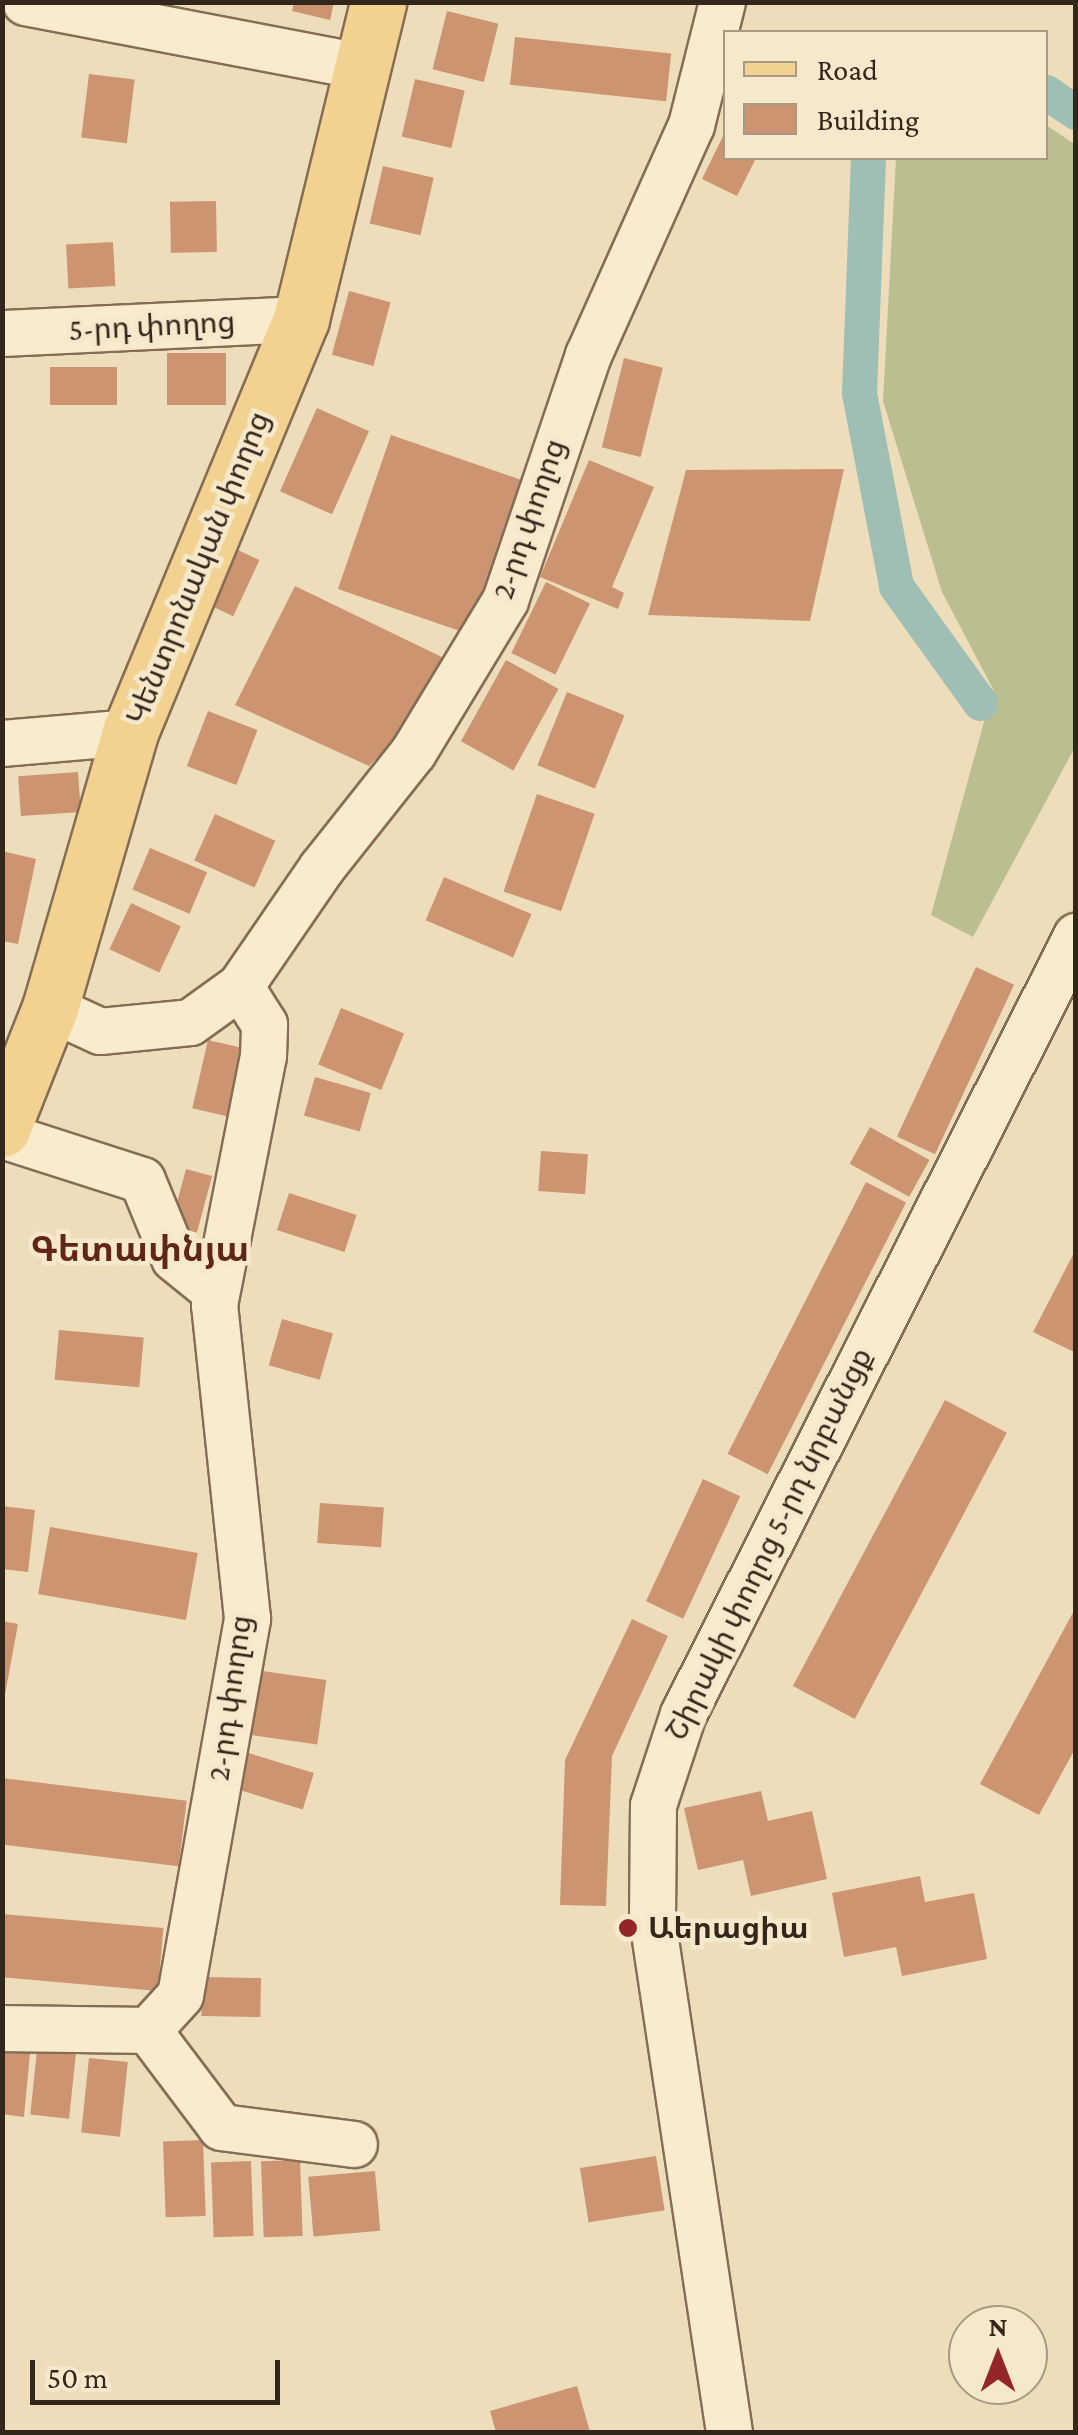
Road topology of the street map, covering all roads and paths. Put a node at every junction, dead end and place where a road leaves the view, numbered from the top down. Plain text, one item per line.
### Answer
1 (25, 2) edge
2 (378, 2) edge
3 (722, 2) edge
4 (366, 67) junction
5 (301, 319) junction
6 (2, 332) edge
7 (130, 732) junction
8 (2, 743) edge
9 (1076, 936) edge
10 (240, 986) junction
11 (50, 1008) junction
12 (2, 1132) edge
13 (216, 1292) junction
14 (2, 2028) edge
15 (148, 2030) junction
16 (354, 2144) dead end
17 (729, 2432) edge

1 - 4 street
2 - 4 main road, Կենտրոնական փողոց
3 - 10 street, 2-րդ փողոց
4 - 5 main road, Կենտրոնական փողոց
5 - 6 street, 5-րդ փողոց
5 - 7 main road, Կենտրոնական փողոց
7 - 8 street
7 - 11 main road, Կենտրոնական փողոց
9 - 17 street, Շիրակի փողոց 5-րդ նրբանցք
10 - 11 street, 2-րդ փողոց
10 - 13 street, 2-րդ փողոց
11 - 12 main road, Կենտրոնական փողոց
12 - 13 street
13 - 15 street, 2-րդ փողոց
14 - 15 street
15 - 16 street

